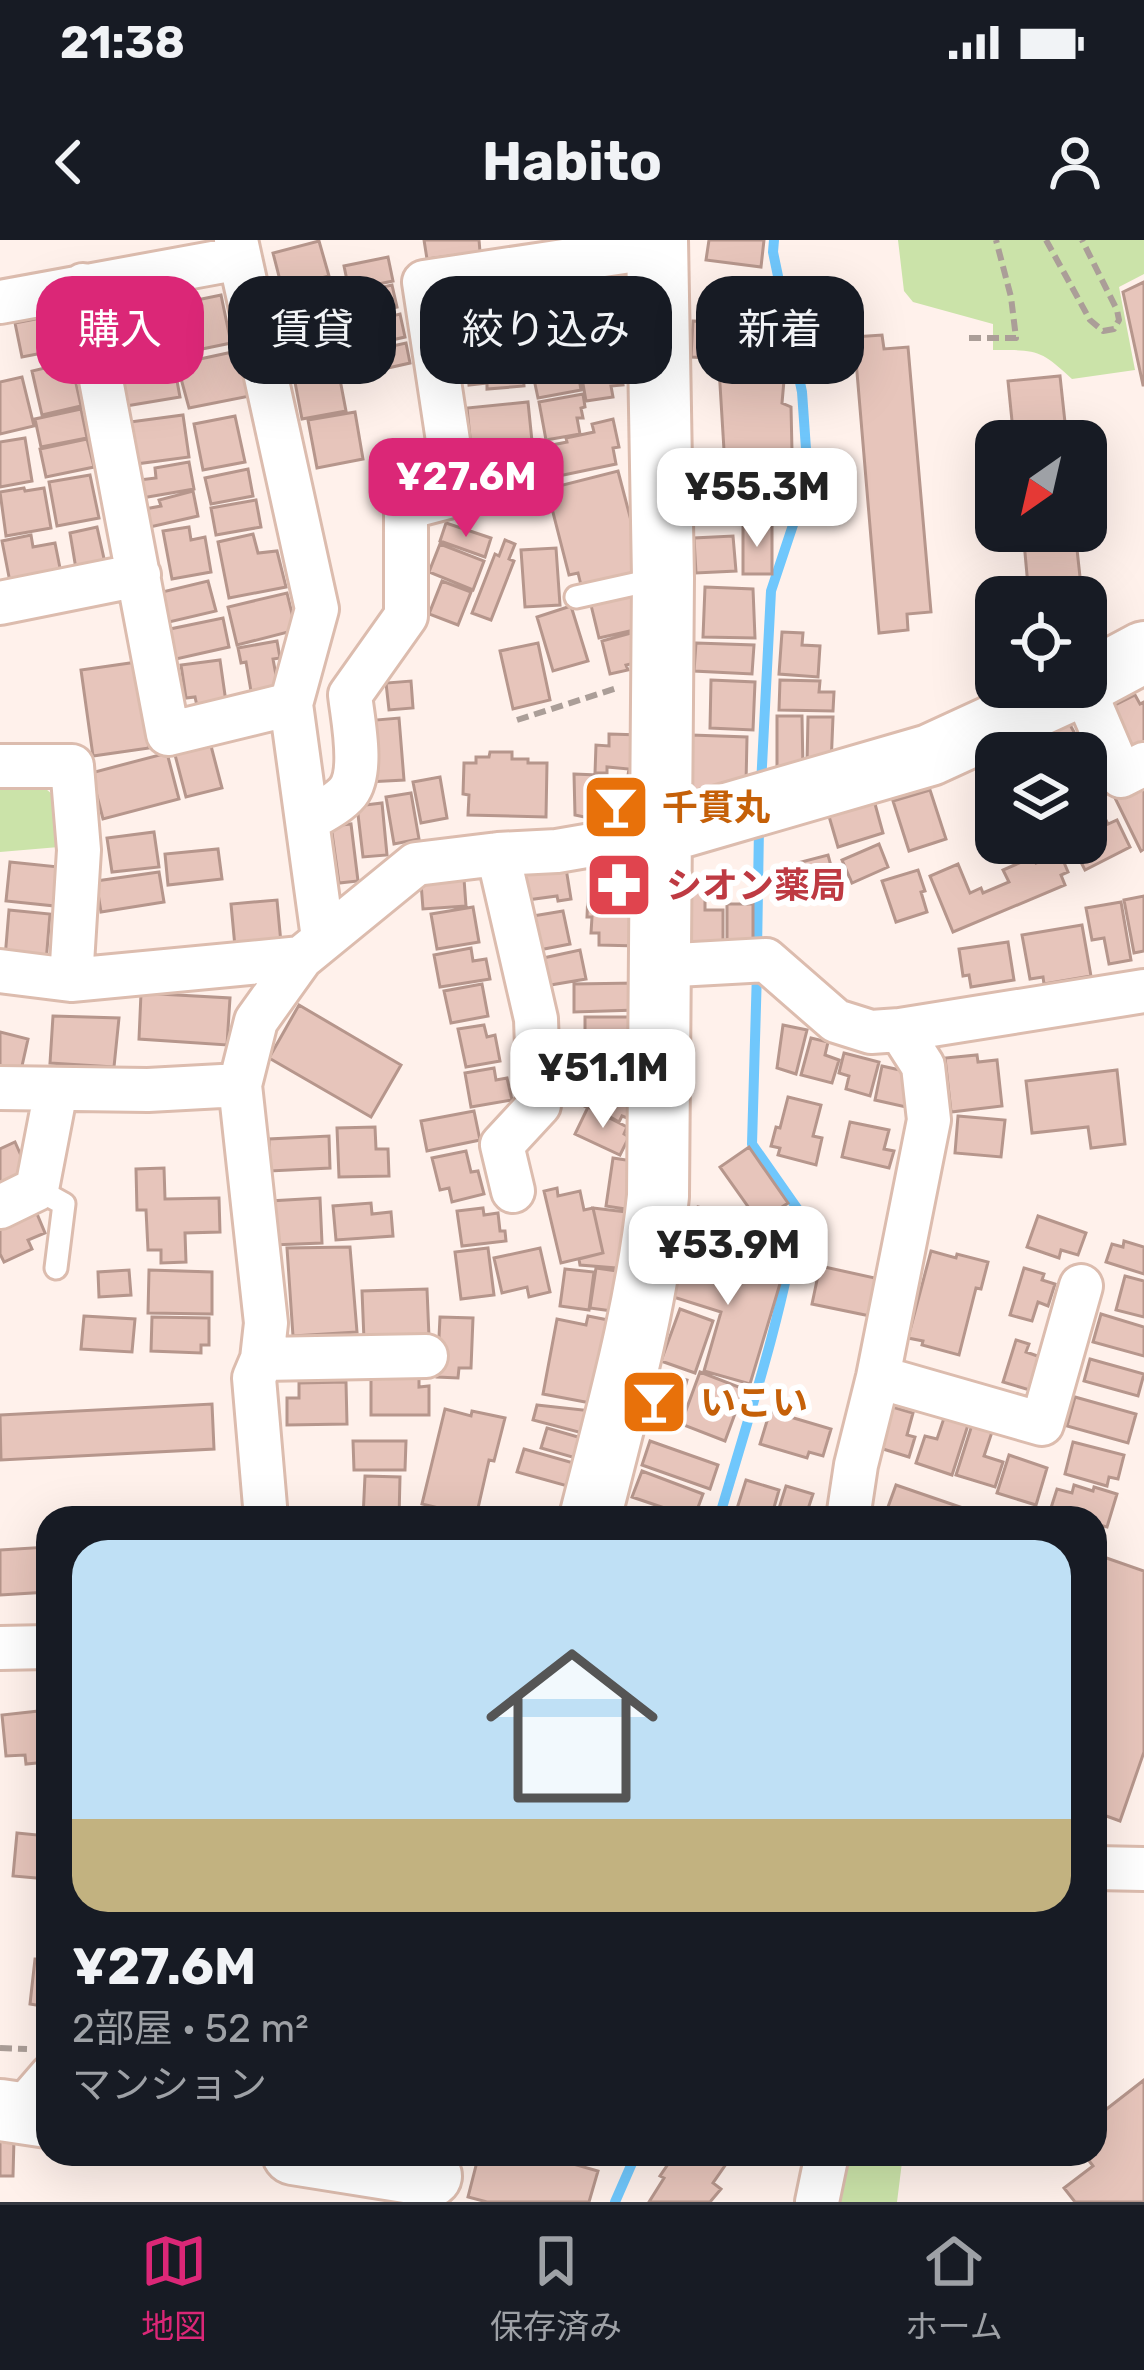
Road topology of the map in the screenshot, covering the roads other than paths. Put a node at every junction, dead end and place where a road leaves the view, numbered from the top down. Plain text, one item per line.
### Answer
1 (657, 244) edge
2 (238, 249) edge
3 (121, 276) edge
4 (36, 295) edge
5 (0, 302) edge
6 (102, 384) edge
7 (140, 574) junction
8 (663, 578) junction
9 (576, 597) dead end
10 (0, 603) edge
11 (1144, 652) edge
12 (1107, 673) edge
13 (291, 704) junction
14 (1034, 708) edge
15 (1092, 708) edge
16 (1144, 764) edge
17 (0, 766) edge
18 (308, 820) junction
19 (661, 833) junction
20 (498, 854) junction
21 (312, 948) junction
22 (658, 966) junction
23 (0, 971) edge
24 (71, 980) junction
25 (1144, 991) edge
26 (900, 1030) junction
27 (240, 1085) junction
28 (0, 1088) edge
29 (56, 1090) junction
30 (513, 1191) dead end
31 (19, 1198) edge
32 (56, 1268) dead end
33 (1081, 1286) dead end
34 (426, 1356) dead end
35 (262, 1359) junction
36 (878, 1377) junction
37 (265, 1506) edge
38 (593, 1506) edge
39 (850, 1506) edge
40 (36, 1647) edge
41 (0, 1648) edge
42 (1107, 1868) edge
43 (1144, 1869) edge
44 (36, 2085) edge
45 (18, 2113) edge
46 (371, 2166) edge
47 (824, 2166) edge
48 (432, 2178) edge
49 (817, 2202) edge

1 - 8 street
1 - 18 street
2 - 3 street
2 - 13 street
4 - 5 street
6 - 7 street
7 - 10 street
7 - 13 street
8 - 9 lane
8 - 19 street
11 - 12 street
13 - 18 street
14 - 19 street
15 - 16 street
17 - 24 street
18 - 21 street
19 - 20 street
19 - 22 street
20 - 21 street
20 - 30 street
21 - 24 street
21 - 27 street
22 - 26 street
22 - 38 street
23 - 24 street
25 - 26 street
26 - 36 street
27 - 29 street
27 - 35 street
28 - 29 street
29 - 31 street
31 - 32 lane
33 - 36 street
34 - 35 street
35 - 37 street
36 - 39 street
40 - 41 street
42 - 43 street
44 - 45 lane
46 - 48 street
47 - 49 street

